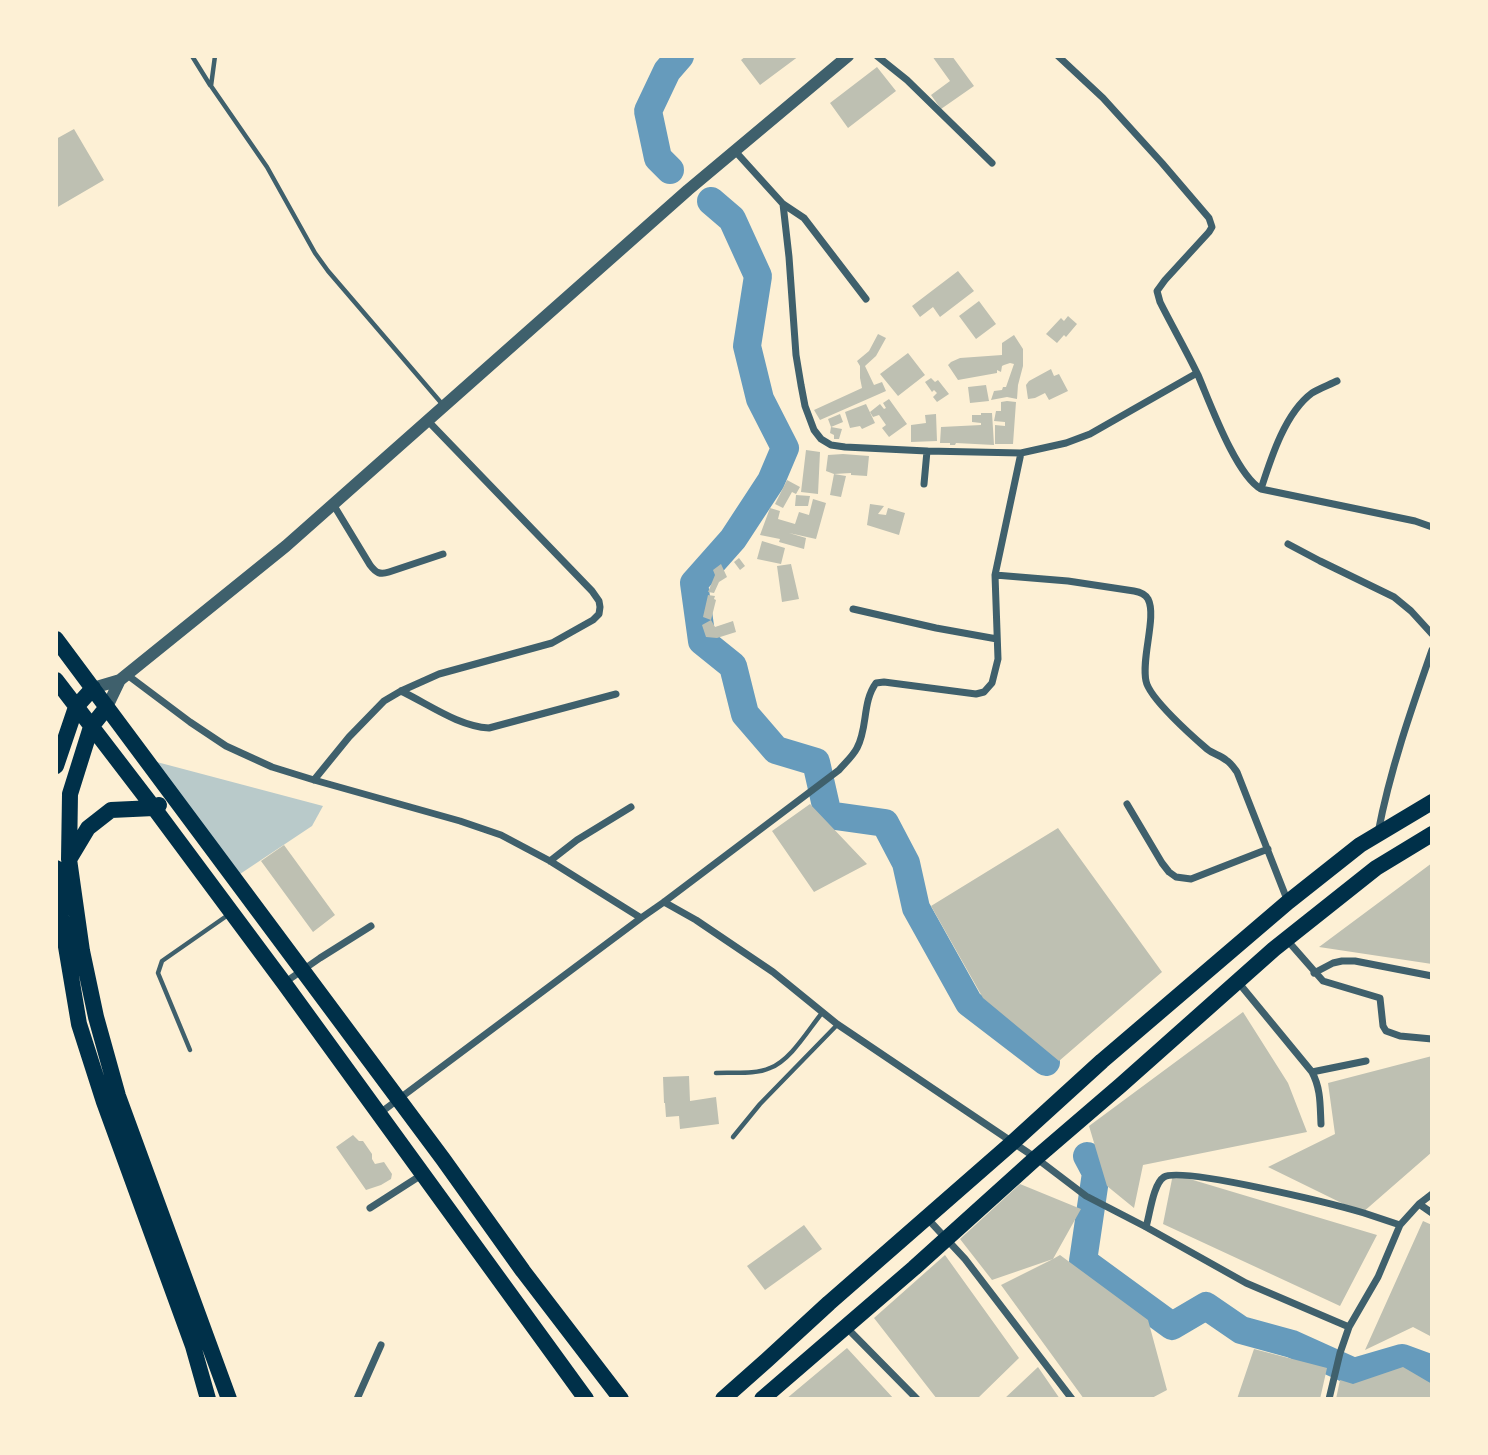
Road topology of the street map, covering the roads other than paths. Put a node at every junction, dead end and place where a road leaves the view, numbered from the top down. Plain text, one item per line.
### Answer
1 (192, 56) edge
2 (215, 56) edge
3 (848, 56) edge
4 (877, 56) edge
5 (1058, 56) edge
6 (211, 86) junction
7 (735, 150) junction
8 (992, 163) dead end
9 (783, 204) junction
10 (866, 299) dead end
11 (1197, 373) junction
12 (1337, 381) dead end
13 (443, 407) junction
14 (428, 421) junction
15 (927, 451) junction
16 (1021, 453) junction
17 (925, 484) dead end
18 (1261, 489) junction
19 (333, 504) junction
20 (1432, 527) edge
21 (1288, 544) dead end
22 (443, 555) dead end
23 (995, 575) junction
24 (853, 609) dead end
25 (1432, 634) edge
26 (56, 639) edge
27 (997, 639) junction
28 (1432, 650) edge
29 (123, 677) junction
30 (56, 680) edge
31 (93, 688) junction
32 (401, 691) junction
33 (617, 694) dead end
34 (76, 707) junction
35 (107, 707) junction
36 (91, 727) junction
37 (56, 766) edge
38 (314, 780) junction
39 (173, 795) junction
40 (1432, 802) edge
41 (1127, 804) dead end
42 (631, 807) dead end
43 (154, 808) junction
44 (1378, 832) junction
45 (1432, 834) edge
46 (1360, 845) junction
47 (1268, 849) junction
48 (550, 861) junction
49 (62, 864) edge
50 (1376, 868) junction
51 (664, 902) junction
52 (1288, 902) junction
53 (232, 912) junction
54 (641, 918) junction
55 (371, 926) dead end
56 (1286, 940) junction
57 (302, 971) junction
58 (1314, 973) junction
59 (1432, 976) edge
60 (1238, 981) junction
61 (284, 984) junction
62 (1177, 997) junction
63 (822, 1012) junction
64 (1197, 1018) junction
65 (837, 1024) junction
66 (1432, 1039) edge
67 (190, 1050) dead end
68 (1366, 1061) dead end
69 (1312, 1072) junction
70 (716, 1073) dead end
71 (111, 1099) junction
72 (398, 1100) junction
73 (379, 1114) junction
74 (1321, 1124) dead end
75 (733, 1137) dead end
76 (1012, 1143) junction
77 (1036, 1158) junction
78 (424, 1174) junction
79 (1432, 1194) edge
80 (1419, 1204) junction
81 (370, 1208) dead end
82 (1432, 1213) edge
83 (926, 1217) junction
84 (1400, 1225) junction
85 (1146, 1227) junction
86 (946, 1239) junction
87 (846, 1327) junction
88 (1349, 1327) junction
89 (381, 1345) dead end
90 (208, 1399) edge
91 (229, 1399) edge
92 (357, 1399) edge
93 (586, 1399) edge
94 (621, 1399) edge
95 (723, 1399) edge
96 (762, 1399) edge
97 (917, 1399) edge
98 (1072, 1399) edge
99 (1329, 1399) edge

1 - 6 lane
2 - 6 lane
3 - 7 street
4 - 8 street
5 - 11 street
6 - 13 lane
7 - 9 street
7 - 13 street
9 - 10 street
9 - 15 street
11 - 16 street
11 - 18 street
12 - 18 street
13 - 14 street
14 - 19 street
14 - 32 street
15 - 16 street
15 - 17 street
16 - 23 street
18 - 20 street
19 - 22 street
19 - 29 street
21 - 25 street
23 - 27 street
23 - 47 street
24 - 27 street
26 - 31 main road
27 - 51 street
28 - 44 street
29 - 31 street
29 - 35 street
29 - 38 street
30 - 34 main road
31 - 34 main road
31 - 35 main road
32 - 33 street
32 - 38 street
34 - 36 main road
34 - 37 main road
35 - 36 main road
35 - 39 main road
36 - 43 main road
36 - 49 main road
38 - 48 street
39 - 43 main road
39 - 57 main road
40 - 44 main road
41 - 47 street
42 - 48 street
43 - 49 main road
43 - 53 main road
44 - 46 main road
45 - 50 main road
46 - 50 main road
46 - 52 main road
47 - 52 street
48 - 54 street
49 - 71 main road
50 - 56 main road
51 - 54 street
51 - 63 street
52 - 62 main road
53 - 61 main road
53 - 67 lane
54 - 72 street
55 - 57 street
56 - 58 street
56 - 60 main road
57 - 61 street
57 - 72 main road
58 - 59 street
58 - 66 street
60 - 64 main road
60 - 69 street
61 - 73 main road
62 - 64 main road
62 - 76 main road
63 - 65 street
63 - 70 lane
64 - 77 main road
65 - 75 lane
65 - 76 street
68 - 69 street
69 - 74 street
71 - 90 main road
71 - 91 main road
72 - 73 street
72 - 94 main road
73 - 78 main road
76 - 77 street
76 - 83 main road
77 - 85 street
77 - 86 main road
78 - 81 street
78 - 93 main road
79 - 80 street
80 - 82 street
80 - 84 street
83 - 86 street
83 - 95 main road
84 - 85 street
84 - 88 street
85 - 88 street
86 - 87 main road
86 - 98 street
87 - 96 main road
87 - 97 street
88 - 99 street
89 - 92 street

